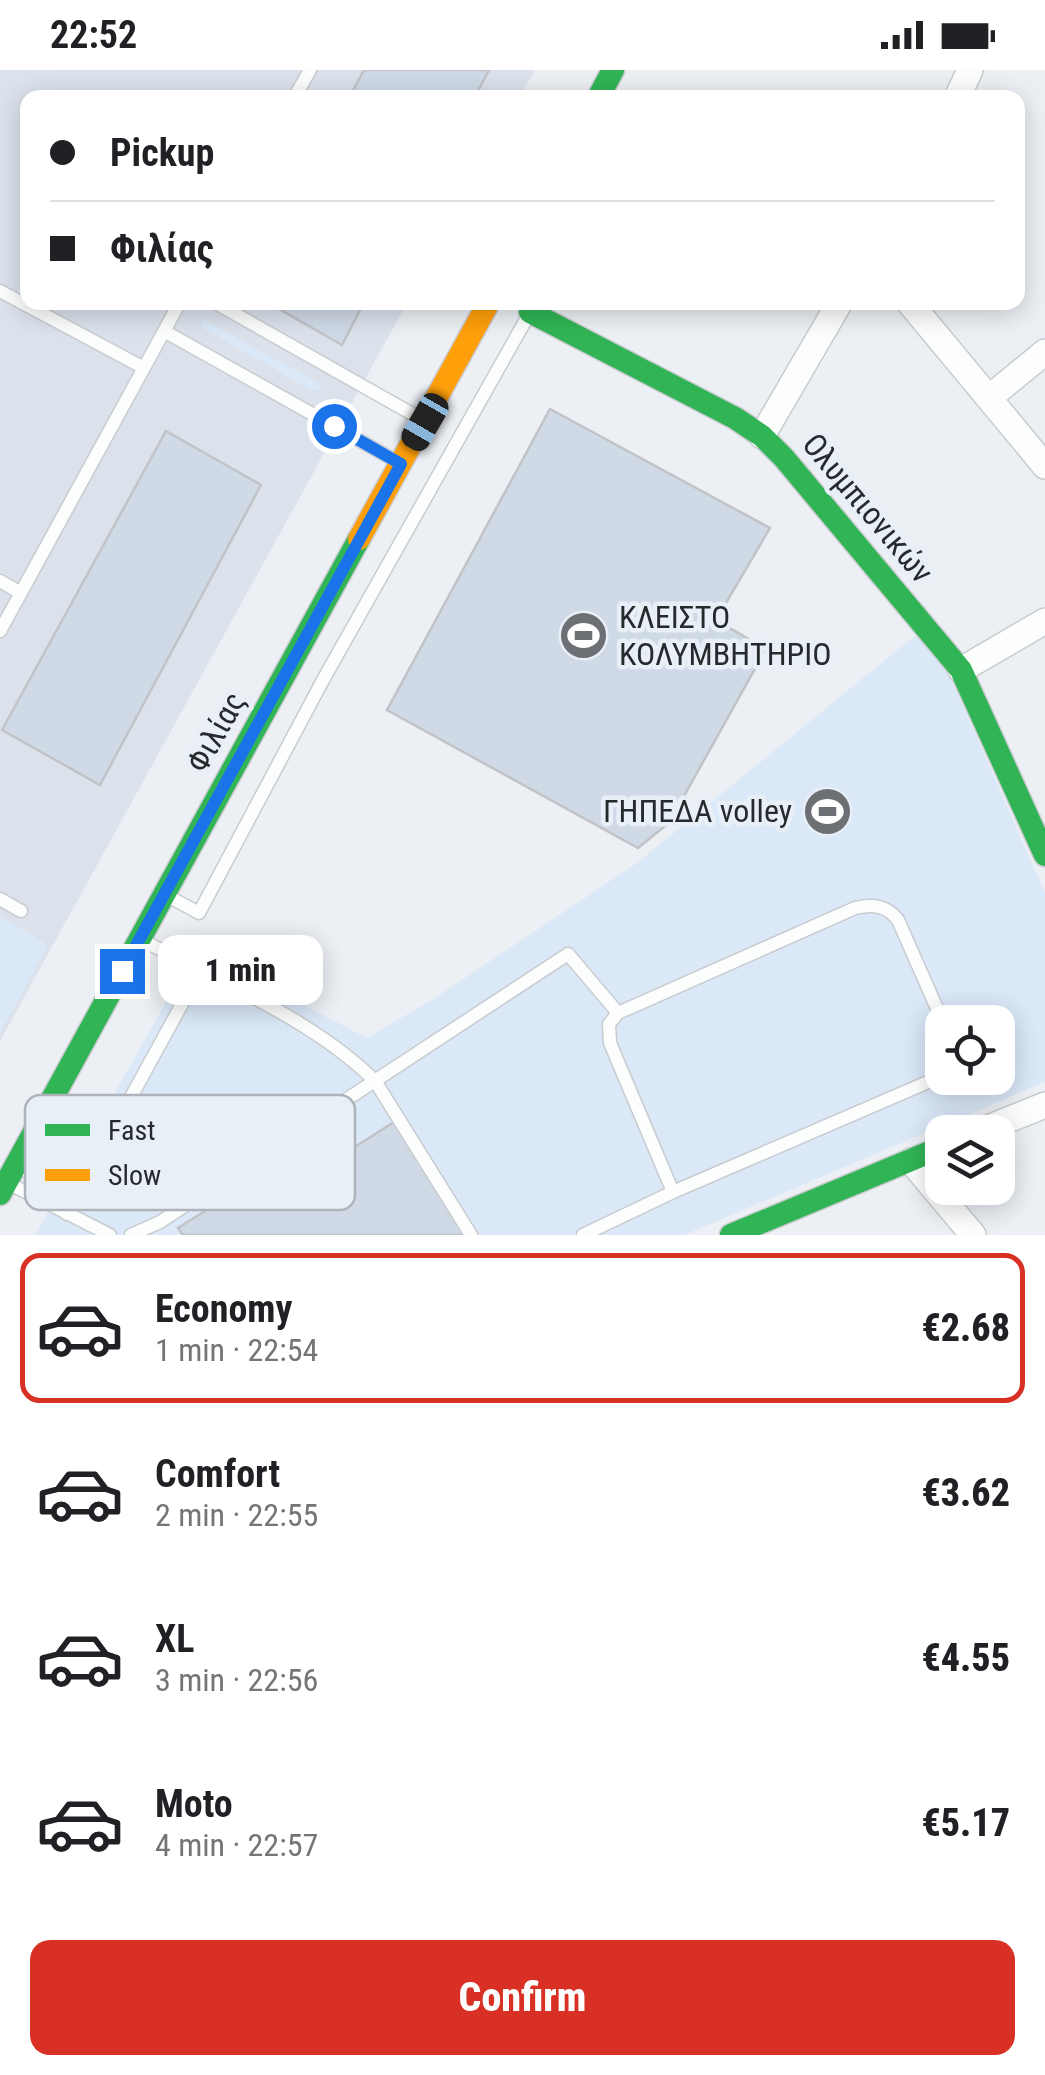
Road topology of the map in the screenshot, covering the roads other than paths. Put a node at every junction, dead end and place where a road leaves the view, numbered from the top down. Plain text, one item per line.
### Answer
1 (37, 310) edge
2 (176, 310) edge
3 (228, 310) edge
4 (484, 310) edge
5 (531, 310) edge
6 (538, 310) edge
7 (835, 310) edge
8 (916, 310) edge
9 (164, 331) junction
10 (1045, 352) edge
11 (144, 368) junction
12 (989, 398) junction
13 (425, 422) junction
14 (762, 436) junction
15 (401, 464) junction
16 (1045, 466) edge
17 (0, 581) edge
18 (21, 593) junction
19 (1045, 622) edge
20 (0, 631) edge
21 (961, 670) junction
22 (1045, 855) edge
23 (164, 894) junction
24 (0, 899) edge
25 (21, 911) dead end
26 (140, 938) junction
27 (200, 971) junction
28 (936, 1005) edge
29 (618, 1014) junction
30 (375, 1081) junction
31 (925, 1083) edge
32 (55, 1095) edge
33 (132, 1095) edge
34 (354, 1095) edge
35 (1045, 1105) edge
36 (1015, 1117) edge
37 (25, 1150) edge
38 (925, 1155) edge
39 (911, 1160) junction
40 (8, 1181) edge
41 (674, 1192) junction
42 (60, 1210) edge
43 (69, 1210) edge
44 (178, 1210) edge
45 (67, 1214) junction
46 (110, 1235) edge
47 (131, 1235) edge
48 (471, 1235) edge
49 (583, 1235) edge
50 (731, 1235) edge
51 (973, 1235) edge

1 - 11 lane
2 - 9 lane
3 - 13 lane
4 - 13 street, Φιλίας
5 - 23 lane
6 - 14 street, Ολυμπιονικών
7 - 14 street
8 - 12 street
9 - 11 lane
9 - 15 lane
10 - 12 street
11 - 18 lane
12 - 16 street
13 - 15 street, Φιλίας
14 - 21 street, Ολυμπιονικών
15 - 23 street, Φιλίας
17 - 18 lane
18 - 20 lane
19 - 21 street
21 - 22 street, Ολυμπιονικών
23 - 26 street, Φιλίας
24 - 25 lane
26 - 27 lane
26 - 32 street, Φιλίας
27 - 30 lane
27 - 33 lane
28 - 29 lane
29 - 30 lane
29 - 41 lane
30 - 34 lane
30 - 48 lane
31 - 41 lane
35 - 36 street
37 - 40 street, Φιλίας
38 - 39 street
39 - 50 street
39 - 51 street
41 - 49 lane
42 - 45 lane
43 - 45 lane
44 - 47 lane
45 - 46 lane

